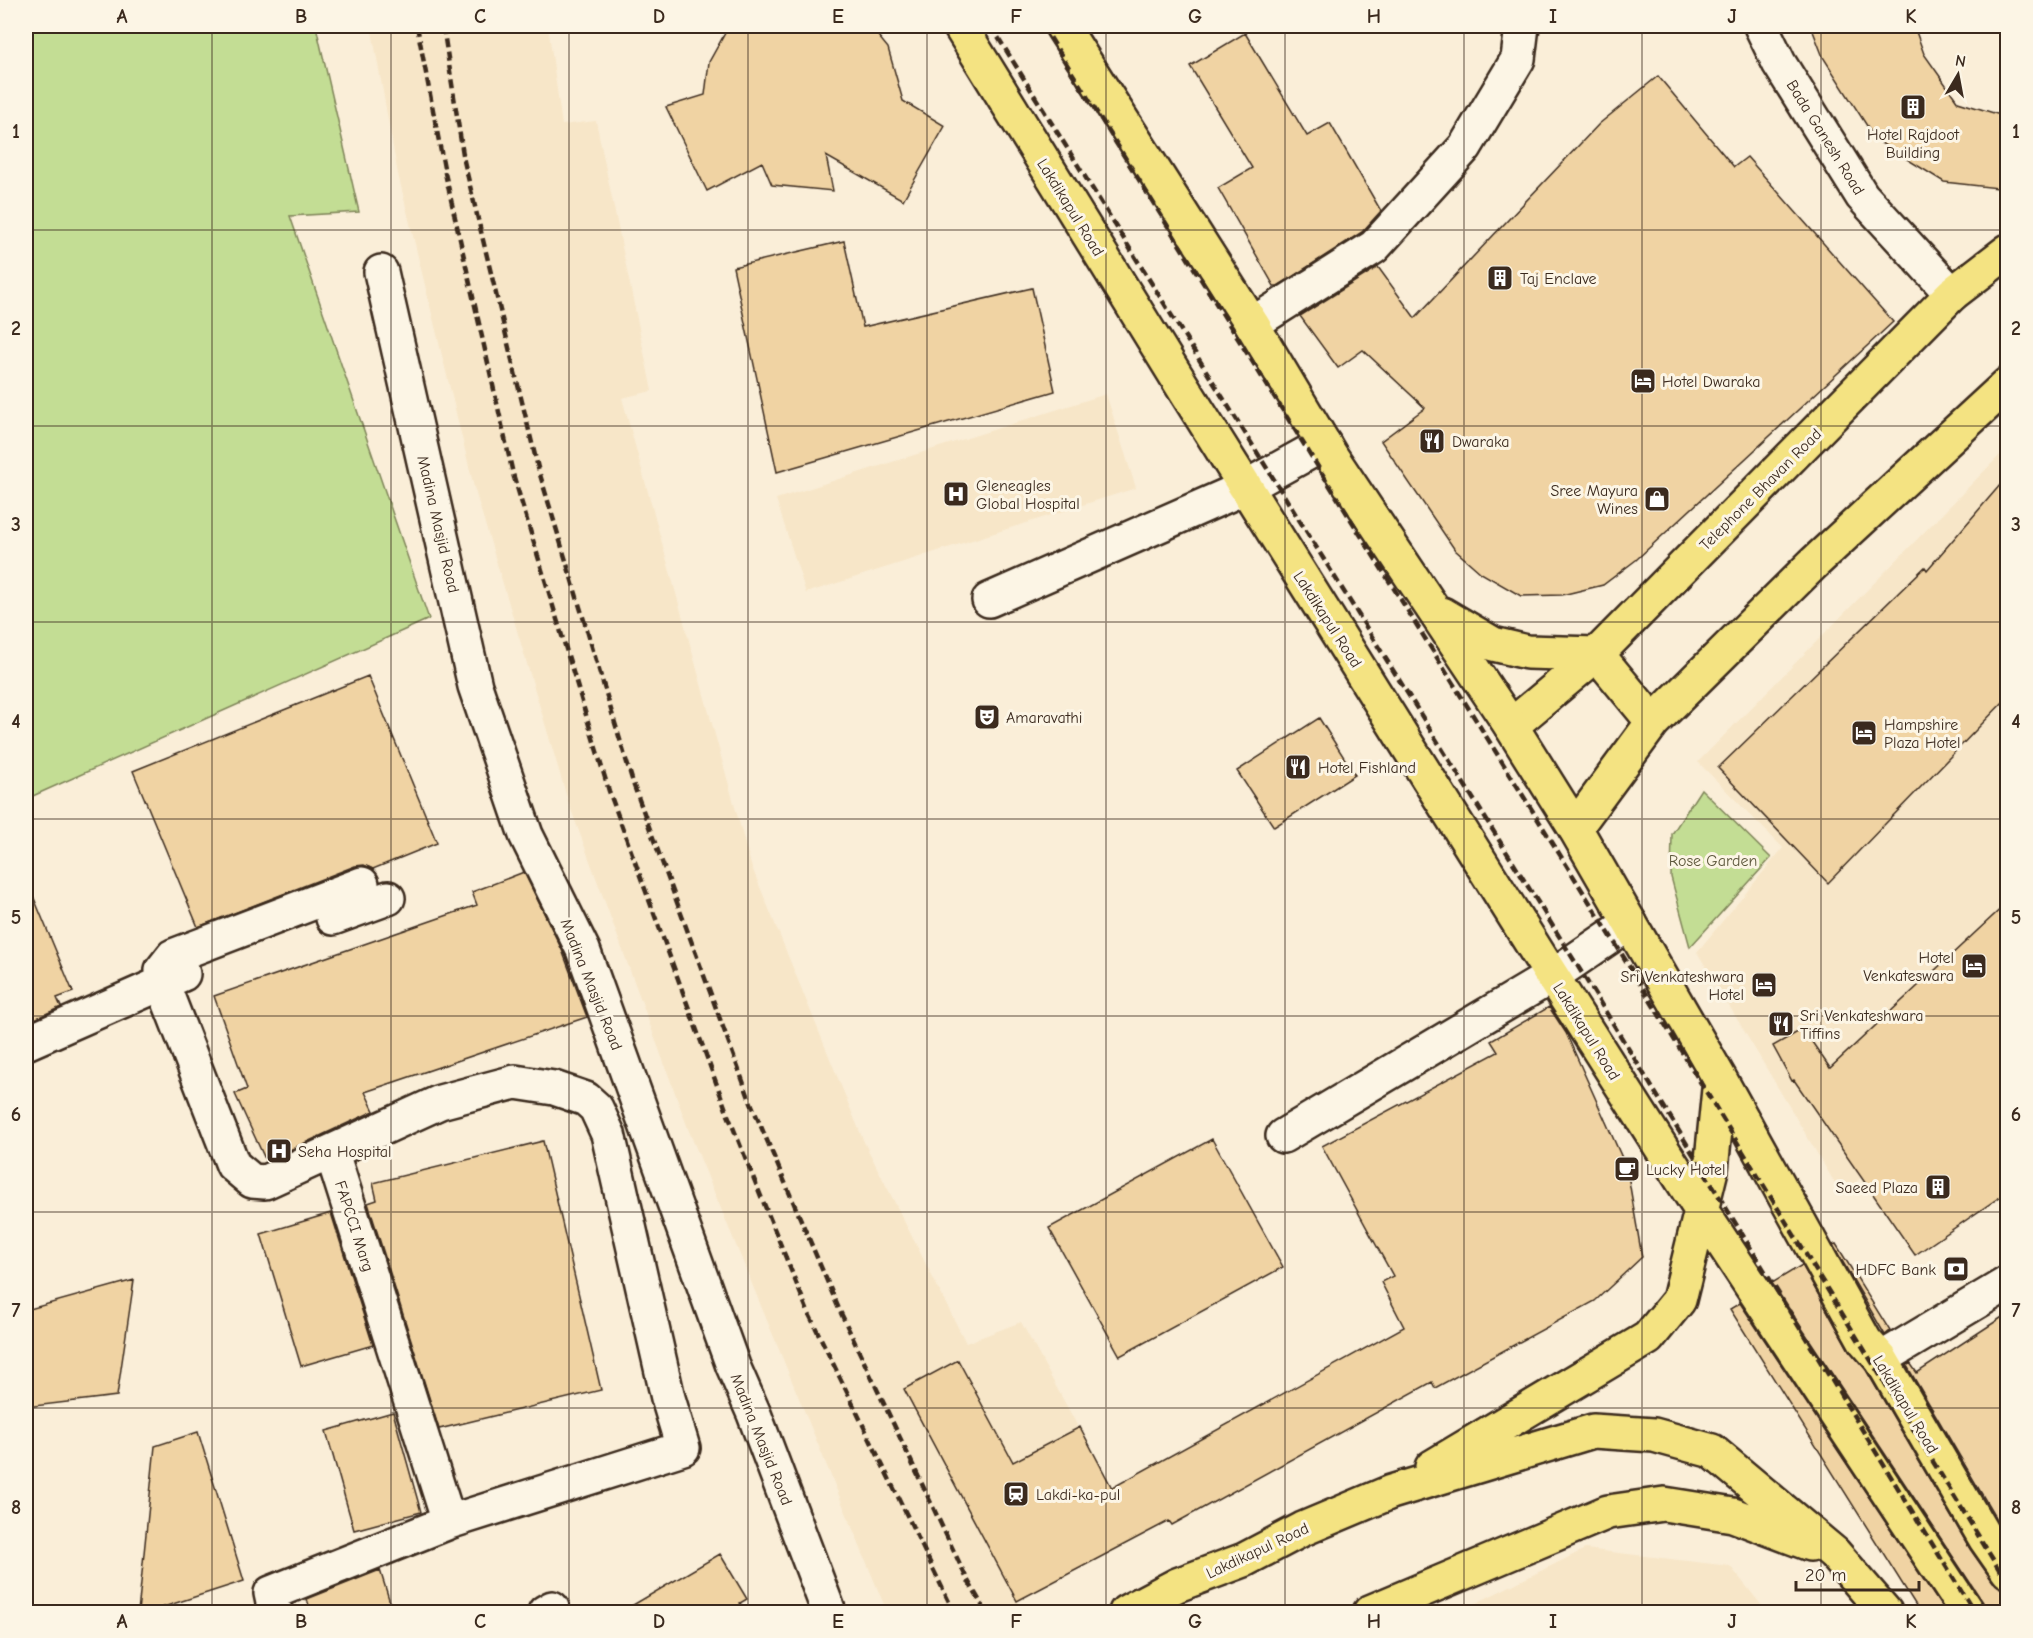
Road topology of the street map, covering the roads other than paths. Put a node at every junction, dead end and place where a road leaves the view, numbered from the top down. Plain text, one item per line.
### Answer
1 (960, 26) edge
2 (1062, 26) edge
3 (1522, 26) edge
4 (1761, 26) edge
5 (2007, 250) edge
6 (381, 272) dead end
7 (1952, 294) junction
8 (1252, 324) junction
9 (2007, 384) edge
10 (1324, 444) junction
11 (1245, 487) junction
12 (989, 600) dead end
13 (1431, 606) junction
14 (1597, 654) junction
15 (1653, 722) junction
16 (1511, 726) junction
17 (1575, 828) junction
18 (375, 891) dead end
19 (1630, 923) junction
20 (1552, 976) junction
21 (162, 983) junction
22 (26, 1043) edge
23 (1720, 1079) junction
24 (1283, 1136) dead end
25 (332, 1154) junction
26 (1701, 1210) junction
27 (2007, 1283) edge
28 (1881, 1359) junction
29 (1391, 1492) junction
30 (449, 1522) junction
31 (1834, 1553) junction
32 (2007, 1571) edge
33 (1138, 1606) edge
34 (275, 1612) edge
35 (829, 1612) edge
36 (1370, 1612) edge
37 (1885, 1612) edge
38 (1966, 1612) edge

1 - 11 main road, Lakdikapul Road
2 - 8 main road, Lakdikapul Road
3 - 8 street
4 - 7 street, Bada Ganesh Road
5 - 7 main road, Telephone Bhavan Road
6 - 35 street, Madina Masjid Road
7 - 14 main road, Telephone Bhavan Road
8 - 10 main road, Lakdikapul Road
9 - 15 main road
10 - 11 street
10 - 13 main road, Lakdikapul Road
11 - 12 street
11 - 20 main road, Lakdikapul Road
13 - 14 main road
13 - 16 main road, Lakdikapul Road
14 - 15 main road
14 - 16 main road, Telephone Bhavan Road
15 - 17 main road
16 - 17 main road, Lakdikapul Road
17 - 19 main road, Lakdikapul Road
18 - 21 street
19 - 20 street
19 - 23 main road, Lakdikapul Road
20 - 24 street
20 - 26 main road, Lakdikapul Road
21 - 22 street
21 - 25 street
23 - 26 main road, Lakdikapul Road
23 - 28 main road, Lakdikapul Road
25 - 30 street, FAPCCI Marg
25 - 30 street
26 - 29 main road, Lakdikapul Road
26 - 38 main road, Lakdikapul Road
27 - 28 street
28 - 32 main road, Lakdikapul Road
29 - 31 main road, Lakdikapul Road
29 - 33 main road, Lakdikapul Road
30 - 34 street
31 - 36 main road, Lakdikapul Road
31 - 37 main road, Lakdikapul Road

